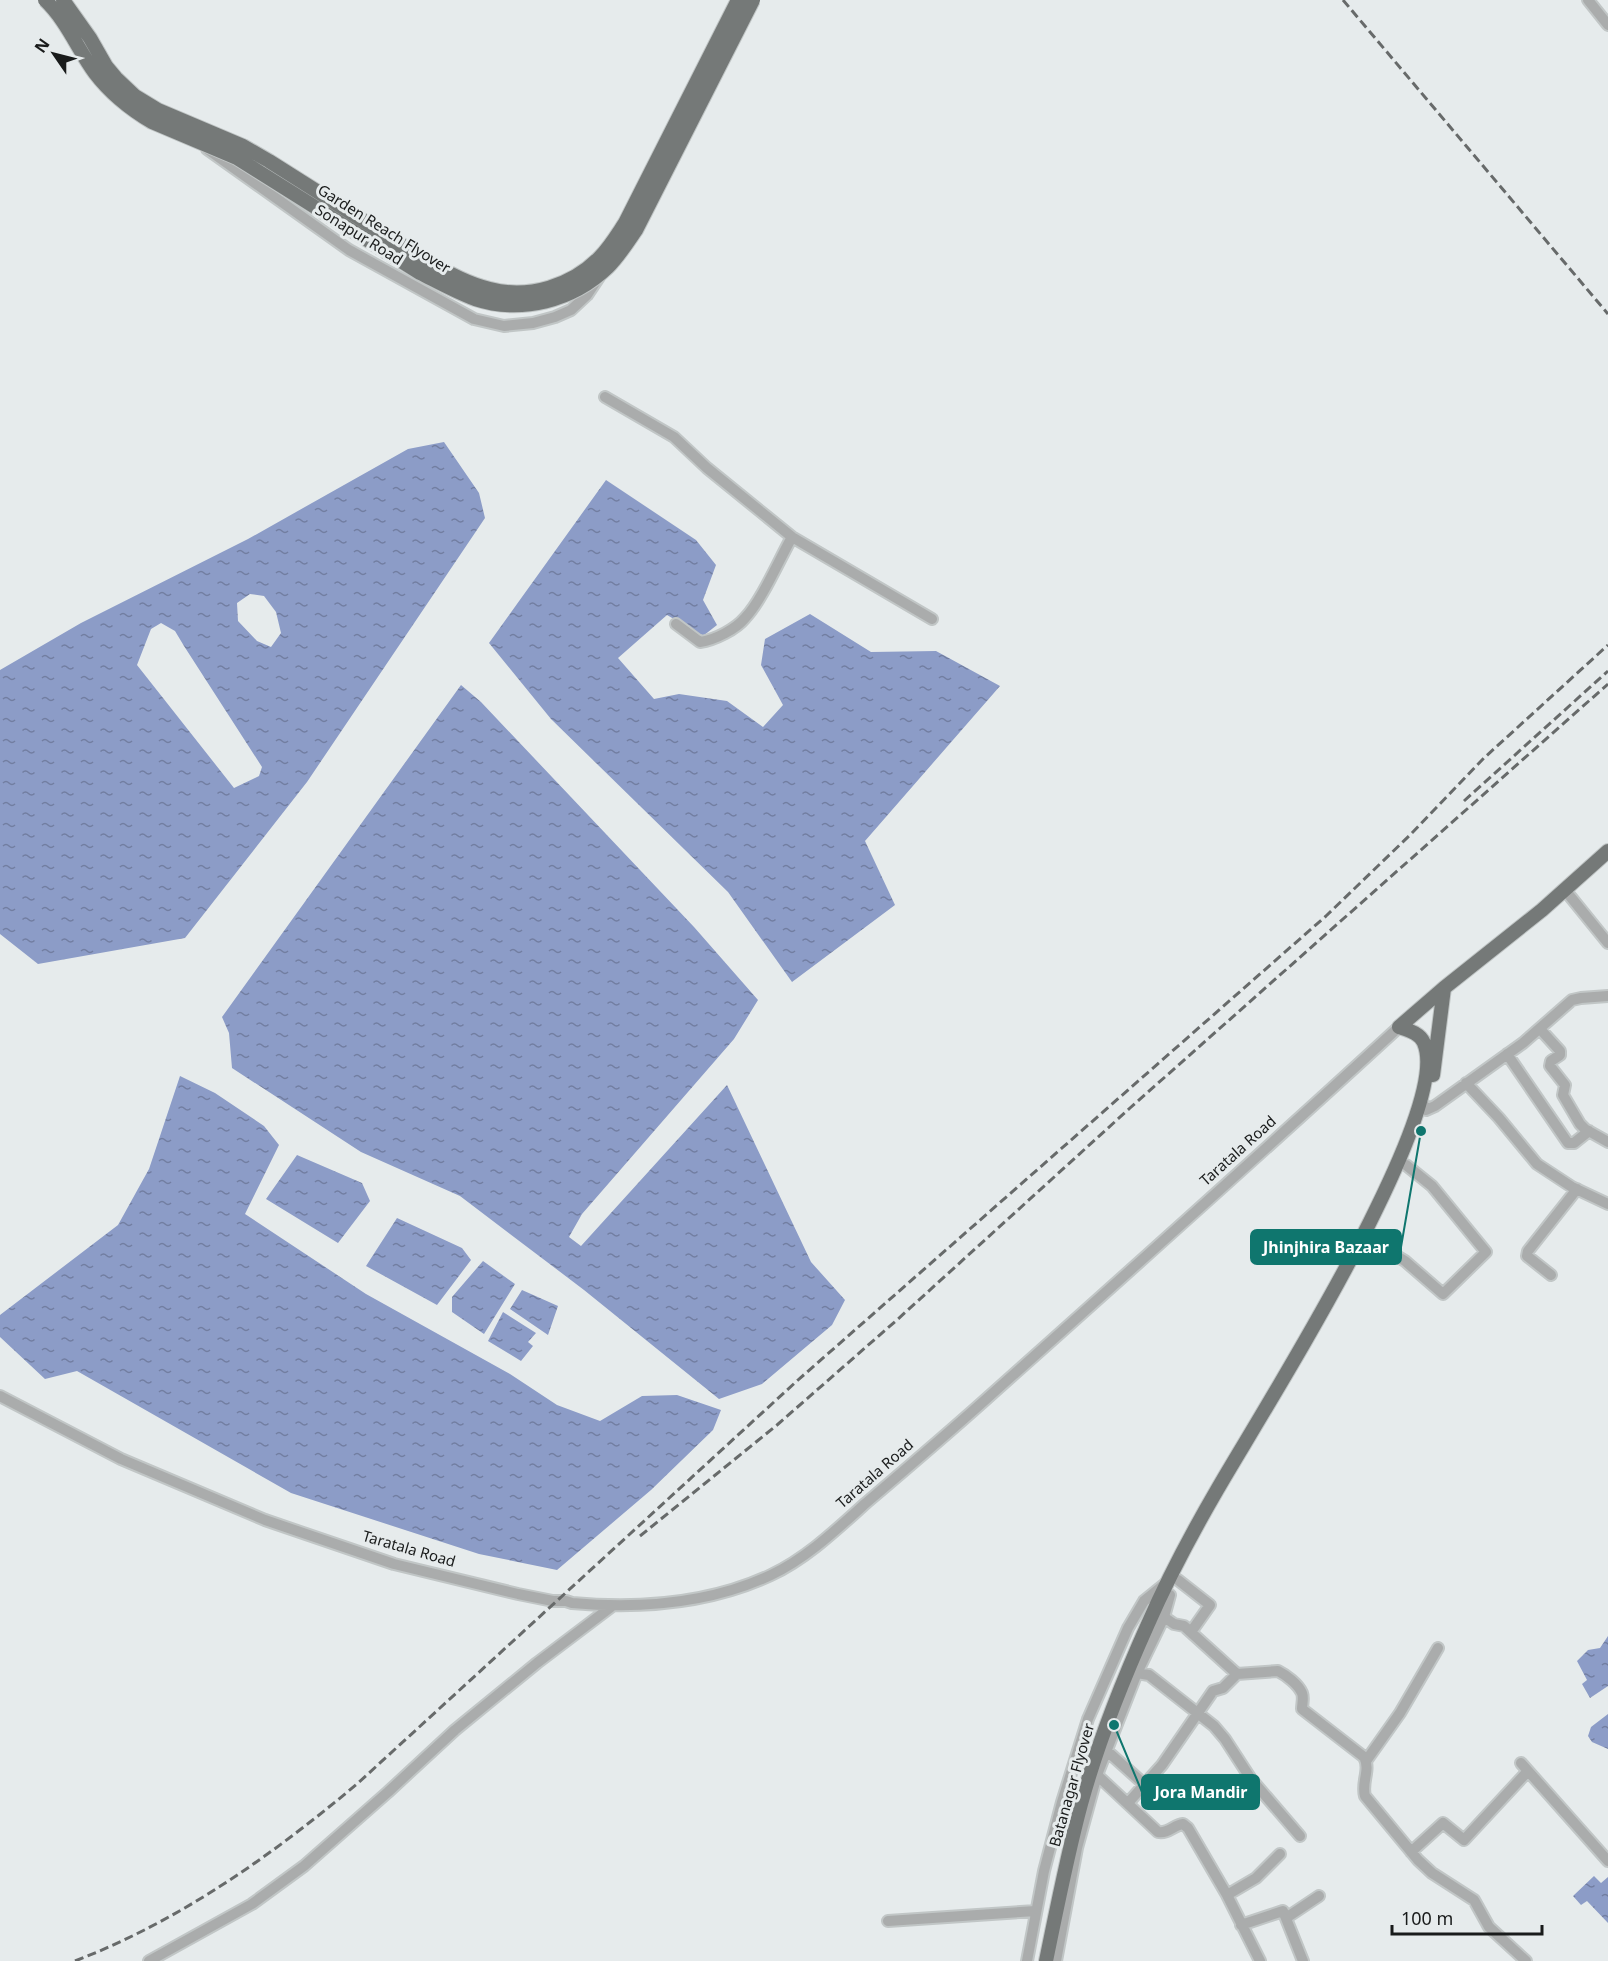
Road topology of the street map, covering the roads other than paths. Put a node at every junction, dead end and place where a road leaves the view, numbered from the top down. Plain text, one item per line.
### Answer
1 (45, 0) edge
2 (63, 0) edge
3 (738, 0) edge
4 (751, 0) edge
5 (1588, 0) edge
6 (1608, 25) edge
7 (605, 397) dead end
8 (792, 537) junction
9 (932, 619) dead end
10 (676, 624) dead end
11 (1608, 851) edge
12 (1564, 890) junction
13 (1608, 943) edge
14 (1444, 988) junction
15 (1608, 996) edge
16 (1399, 1027) junction
17 (1540, 1029) junction
18 (1508, 1054) junction
19 (1466, 1083) junction
20 (1424, 1105) junction
21 (1588, 1131) junction
22 (1608, 1142) edge
23 (1406, 1165) junction
24 (1577, 1189) junction
25 (1608, 1204) edge
26 (1370, 1240) junction
27 (1551, 1275) dead end
28 (0, 1396) edge
29 (1172, 1586) junction
30 (611, 1607) junction
31 (1164, 1617) junction
32 (1191, 1632) junction
33 (1438, 1648) dead end
34 (1137, 1673) junction
35 (1237, 1674) junction
36 (1197, 1713) junction
37 (1106, 1750) junction
38 (1366, 1761) junction
39 (1097, 1775) junction
40 (1145, 1785) junction
41 (1128, 1803) junction
42 (1300, 1836) dead end
43 (1411, 1852) junction
44 (1280, 1854) dead end
45 (1608, 1862) edge
46 (1227, 1895) junction
47 (1319, 1896) dead end
48 (1036, 1911) junction
49 (1286, 1918) junction
50 (888, 1921) dead end
51 (1241, 1925) junction
52 (1301, 1960) edge
53 (1524, 1960) edge
54 (149, 1961) edge
55 (1027, 1961) edge
56 (1047, 1961) edge
57 (1056, 1961) edge
58 (1260, 1961) edge

1 - 4 main road, Garden Reach Flyover, bridge
2 - 3 main road, Garden Reach Flyover, bridge
2 - 4 street, Sonapur Road
5 - 6 street
7 - 8 street
8 - 9 street
8 - 10 street
11 - 12 main road, Taratala Road
12 - 13 street
12 - 14 main road, Taratala Road
14 - 16 main road, Taratala Road
14 - 20 main road
15 - 17 street
16 - 20 main road
16 - 30 street, Taratala Road
17 - 18 street
17 - 21 street
18 - 19 street
18 - 21 street
19 - 20 street
19 - 24 street
20 - 23 main road
20 - 29 main road
21 - 22 street
23 - 26 main road
23 - 26 street
24 - 25 street
24 - 27 street
26 - 29 main road
28 - 30 street, Taratala Road
29 - 31 street
29 - 32 street
29 - 48 street
29 - 56 main road, Batanagar Flyover
30 - 54 street
31 - 32 street
31 - 34 street
32 - 35 street
33 - 38 street
34 - 36 street
34 - 37 street
35 - 36 street
35 - 38 street
36 - 40 street
36 - 42 street
37 - 39 street
37 - 40 street
38 - 43 street
39 - 41 street
39 - 57 street
40 - 41 street
41 - 46 street
43 - 45 street
43 - 53 street
44 - 46 street
46 - 51 street
47 - 49 street
48 - 50 street
48 - 55 street
49 - 51 street
49 - 52 street
51 - 58 street

